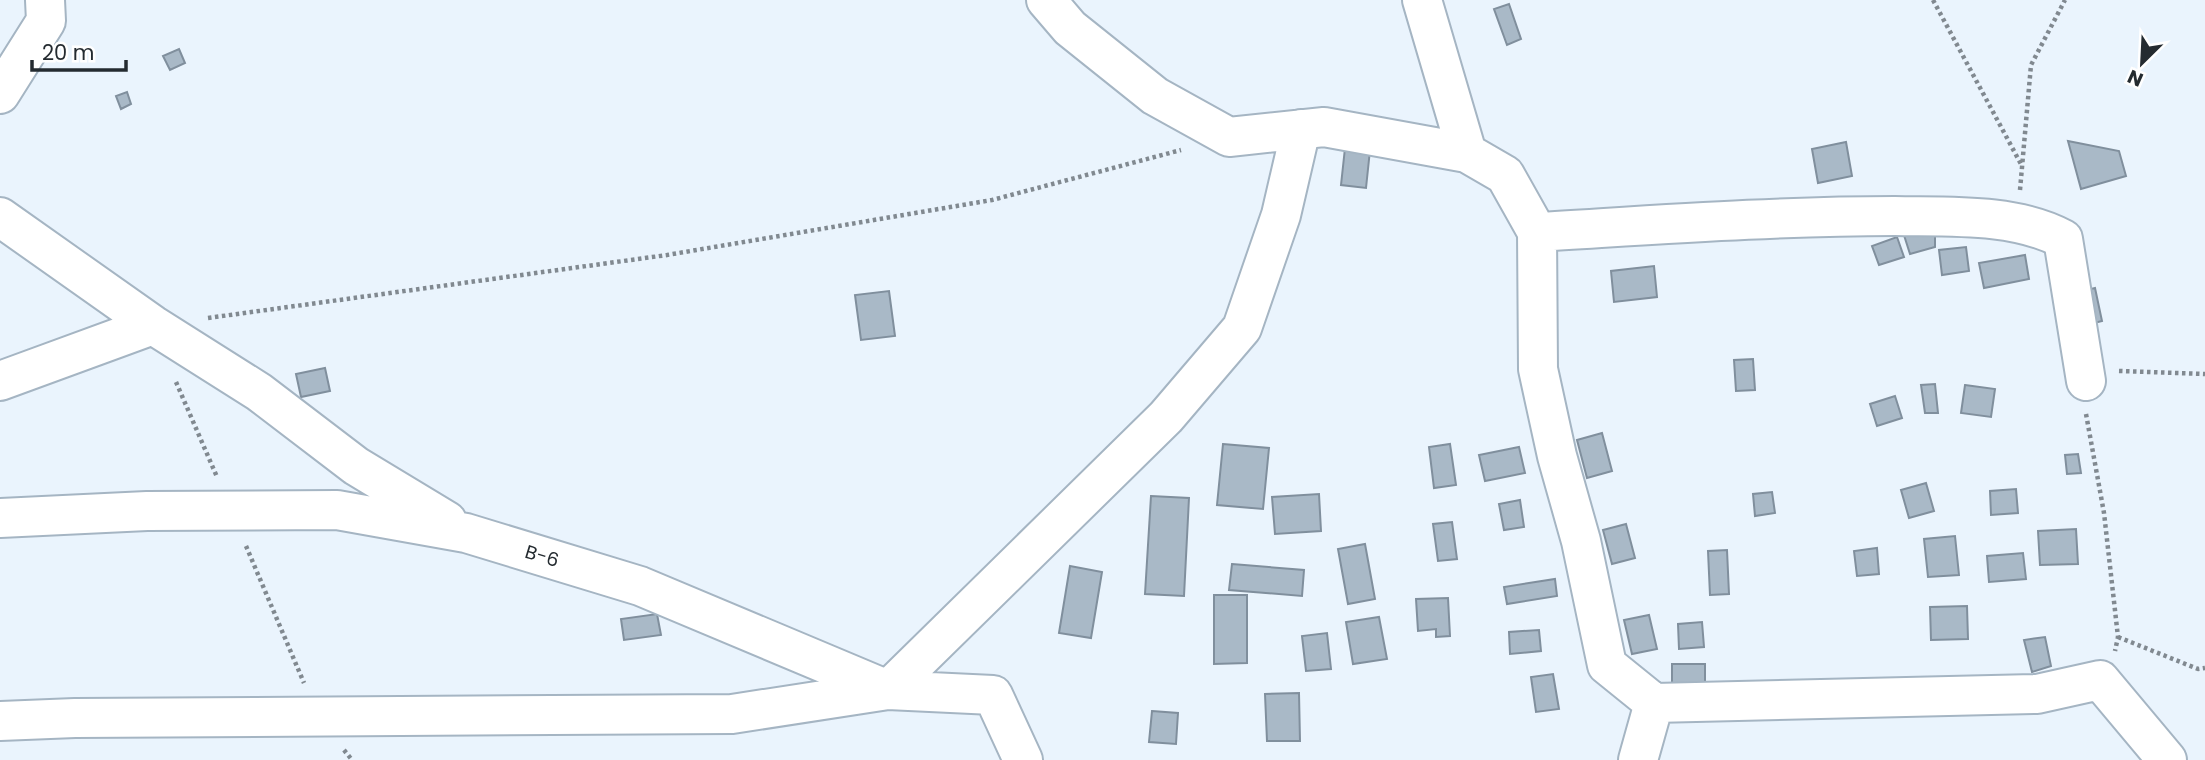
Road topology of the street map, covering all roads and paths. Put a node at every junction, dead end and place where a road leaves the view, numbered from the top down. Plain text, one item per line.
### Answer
1 (45, 0) edge
2 (1046, 0) edge
3 (1422, 0) edge
4 (1933, 0) edge
5 (2065, 0) edge
6 (0, 94) edge
7 (1301, 129) junction
8 (1229, 137) junction
9 (1467, 153) junction
10 (2022, 167) junction
11 (0, 217) edge
12 (2017, 224) junction
13 (1537, 232) junction
14 (207, 318) dead end
15 (153, 325) junction
16 (2205, 374) edge
17 (0, 381) edge
18 (2086, 381) junction
19 (0, 518) edge
20 (467, 533) junction
21 (2118, 638) junction
22 (2205, 668) edge
23 (2100, 680) junction
24 (888, 690) junction
25 (1654, 703) junction
26 (0, 721) edge
27 (1023, 760) edge
28 (1638, 760) edge
29 (2167, 760) edge

1 - 6 street
2 - 8 street
3 - 9 street
4 - 10 path
5 - 10 path
7 - 8 street
7 - 9 street
7 - 24 street
8 - 14 path
9 - 13 street
10 - 12 path
11 - 15 street
12 - 13 street
12 - 18 street
13 - 25 street
15 - 17 street
15 - 20 street
16 - 18 path
18 - 21 path
19 - 20 street, B-6
20 - 24 street, B-6
21 - 22 path
21 - 23 path
23 - 25 street
23 - 29 street
24 - 26 street
24 - 27 street, B-6
25 - 28 street

